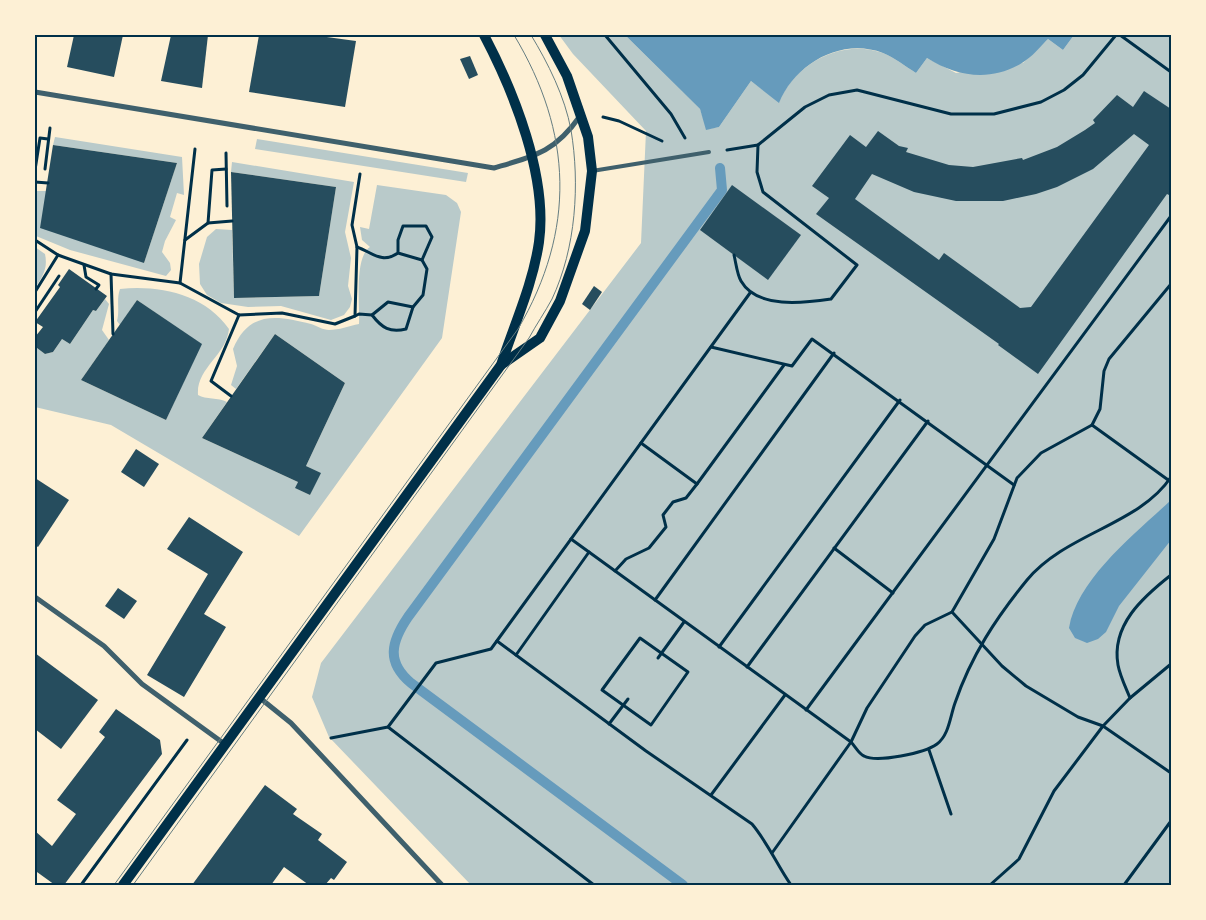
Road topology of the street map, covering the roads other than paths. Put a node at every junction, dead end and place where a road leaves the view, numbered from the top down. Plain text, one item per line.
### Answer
1 (484, 35) edge
2 (545, 35) edge
3 (35, 92) edge
4 (581, 114) junction
5 (709, 152) road end
6 (530, 157) junction
7 (592, 172) junction
8 (501, 365) junction
9 (35, 597) edge
10 (260, 698) junction
11 (226, 746) junction
12 (124, 885) edge
13 (442, 885) edge

1 - 6 main road
2 - 4 main road
3 - 6 street
4 - 6 street
4 - 7 main road
5 - 7 lane
6 - 8 main road
7 - 8 main road
8 - 10 main road
9 - 11 street
10 - 11 main road
10 - 13 street
11 - 12 main road

